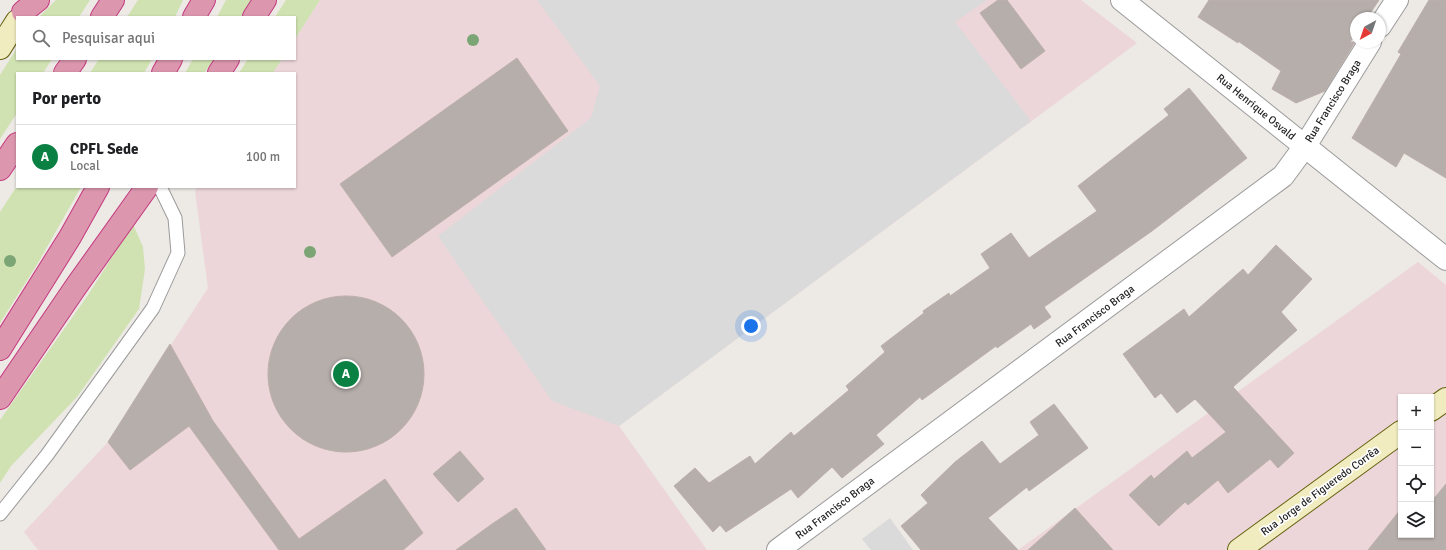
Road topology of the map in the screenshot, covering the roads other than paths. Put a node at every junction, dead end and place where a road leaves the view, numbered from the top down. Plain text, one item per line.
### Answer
1 (113, 0) edge
2 (204, 0) edge
3 (265, 0) edge
4 (1122, 0) edge
5 (1397, 0) edge
6 (103, 16) edge
7 (195, 16) edge
8 (255, 16) edge
9 (1386, 17) edge
10 (16, 25) edge
11 (0, 48) edge
12 (1366, 48) edge
13 (73, 60) edge
14 (170, 60) edge
15 (227, 60) edge
16 (66, 72) edge
17 (164, 72) edge
18 (220, 72) edge
19 (16, 145) edge
20 (1305, 146) junction
21 (0, 169) edge
22 (97, 188) edge
23 (146, 188) edge
24 (160, 188) edge
25 (1446, 260) edge
26 (0, 350) edge
27 (0, 398) edge
28 (1446, 399) edge
29 (1434, 408) edge
30 (1398, 434) edge
31 (0, 514) edge
32 (778, 550) edge
33 (1239, 550) edge

1 - 6 highway
2 - 7 highway
3 - 8 highway
4 - 20 street, Rua Henrique Osvald
5 - 9 street
10 - 11 street
12 - 20 street, Rua Francisco Braga
13 - 16 highway
14 - 17 highway
15 - 18 highway
19 - 21 highway
20 - 25 street, Rua Henrique Osvald
20 - 32 street, Rua Francisco Braga
22 - 26 highway
23 - 27 highway
24 - 31 lane
28 - 29 street
30 - 33 street, Rua Jorge de Figueredo Corrêa

